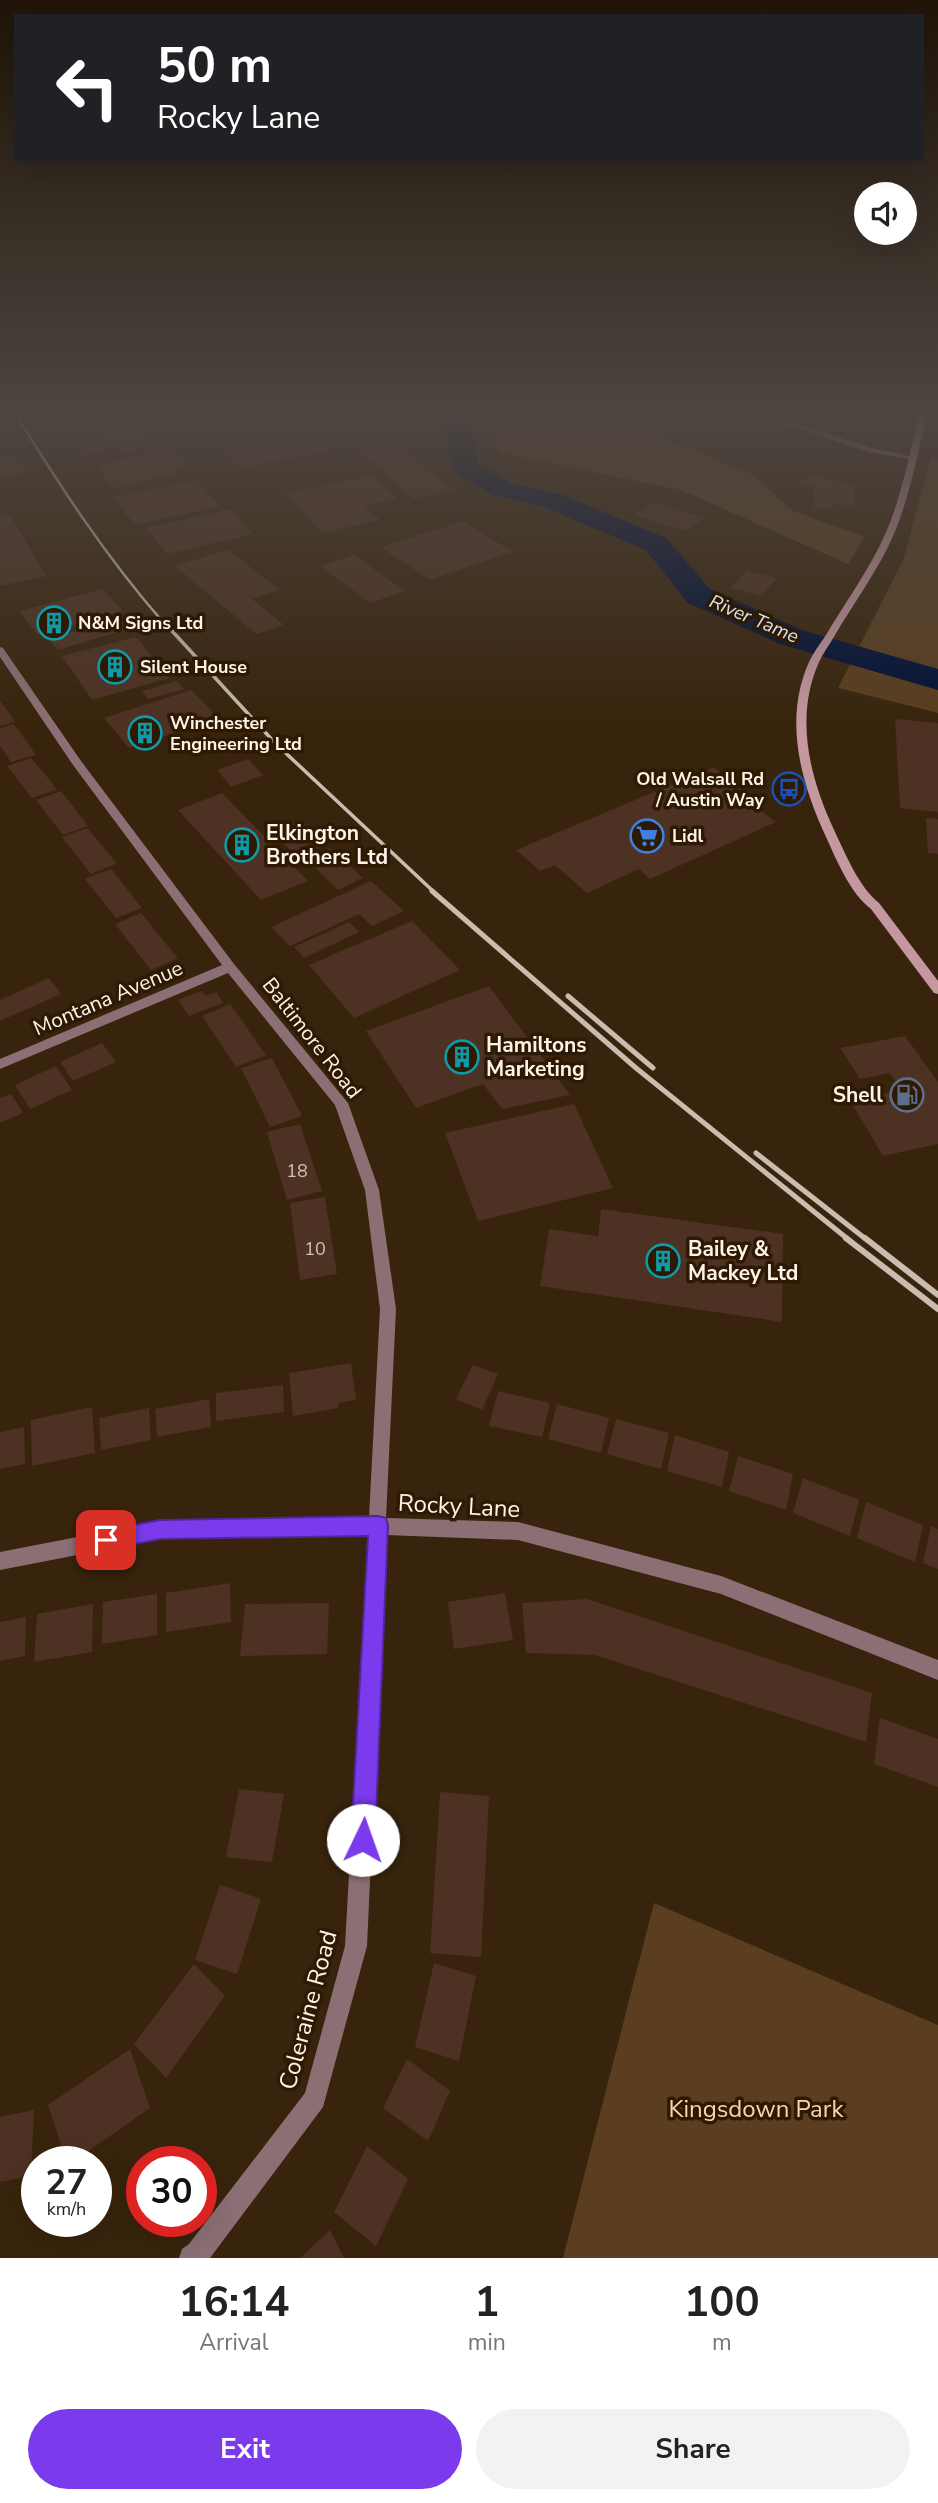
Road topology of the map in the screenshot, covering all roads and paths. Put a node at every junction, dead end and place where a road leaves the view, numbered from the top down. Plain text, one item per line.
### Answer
1 (896, 516) edge
2 (0, 650) edge
3 (230, 967) junction
4 (938, 990) edge
5 (0, 1064) edge
6 (378, 1525) junction
7 (0, 1561) edge
8 (938, 1670) edge
9 (191, 2258) edge

1 - 4 main road
2 - 3 street, Baltimore Road
3 - 5 street, Montana Avenue
3 - 6 street, Baltimore Road
6 - 7 street, Rocky Lane
6 - 8 street, Rocky Lane
6 - 9 street, Coleraine Road

